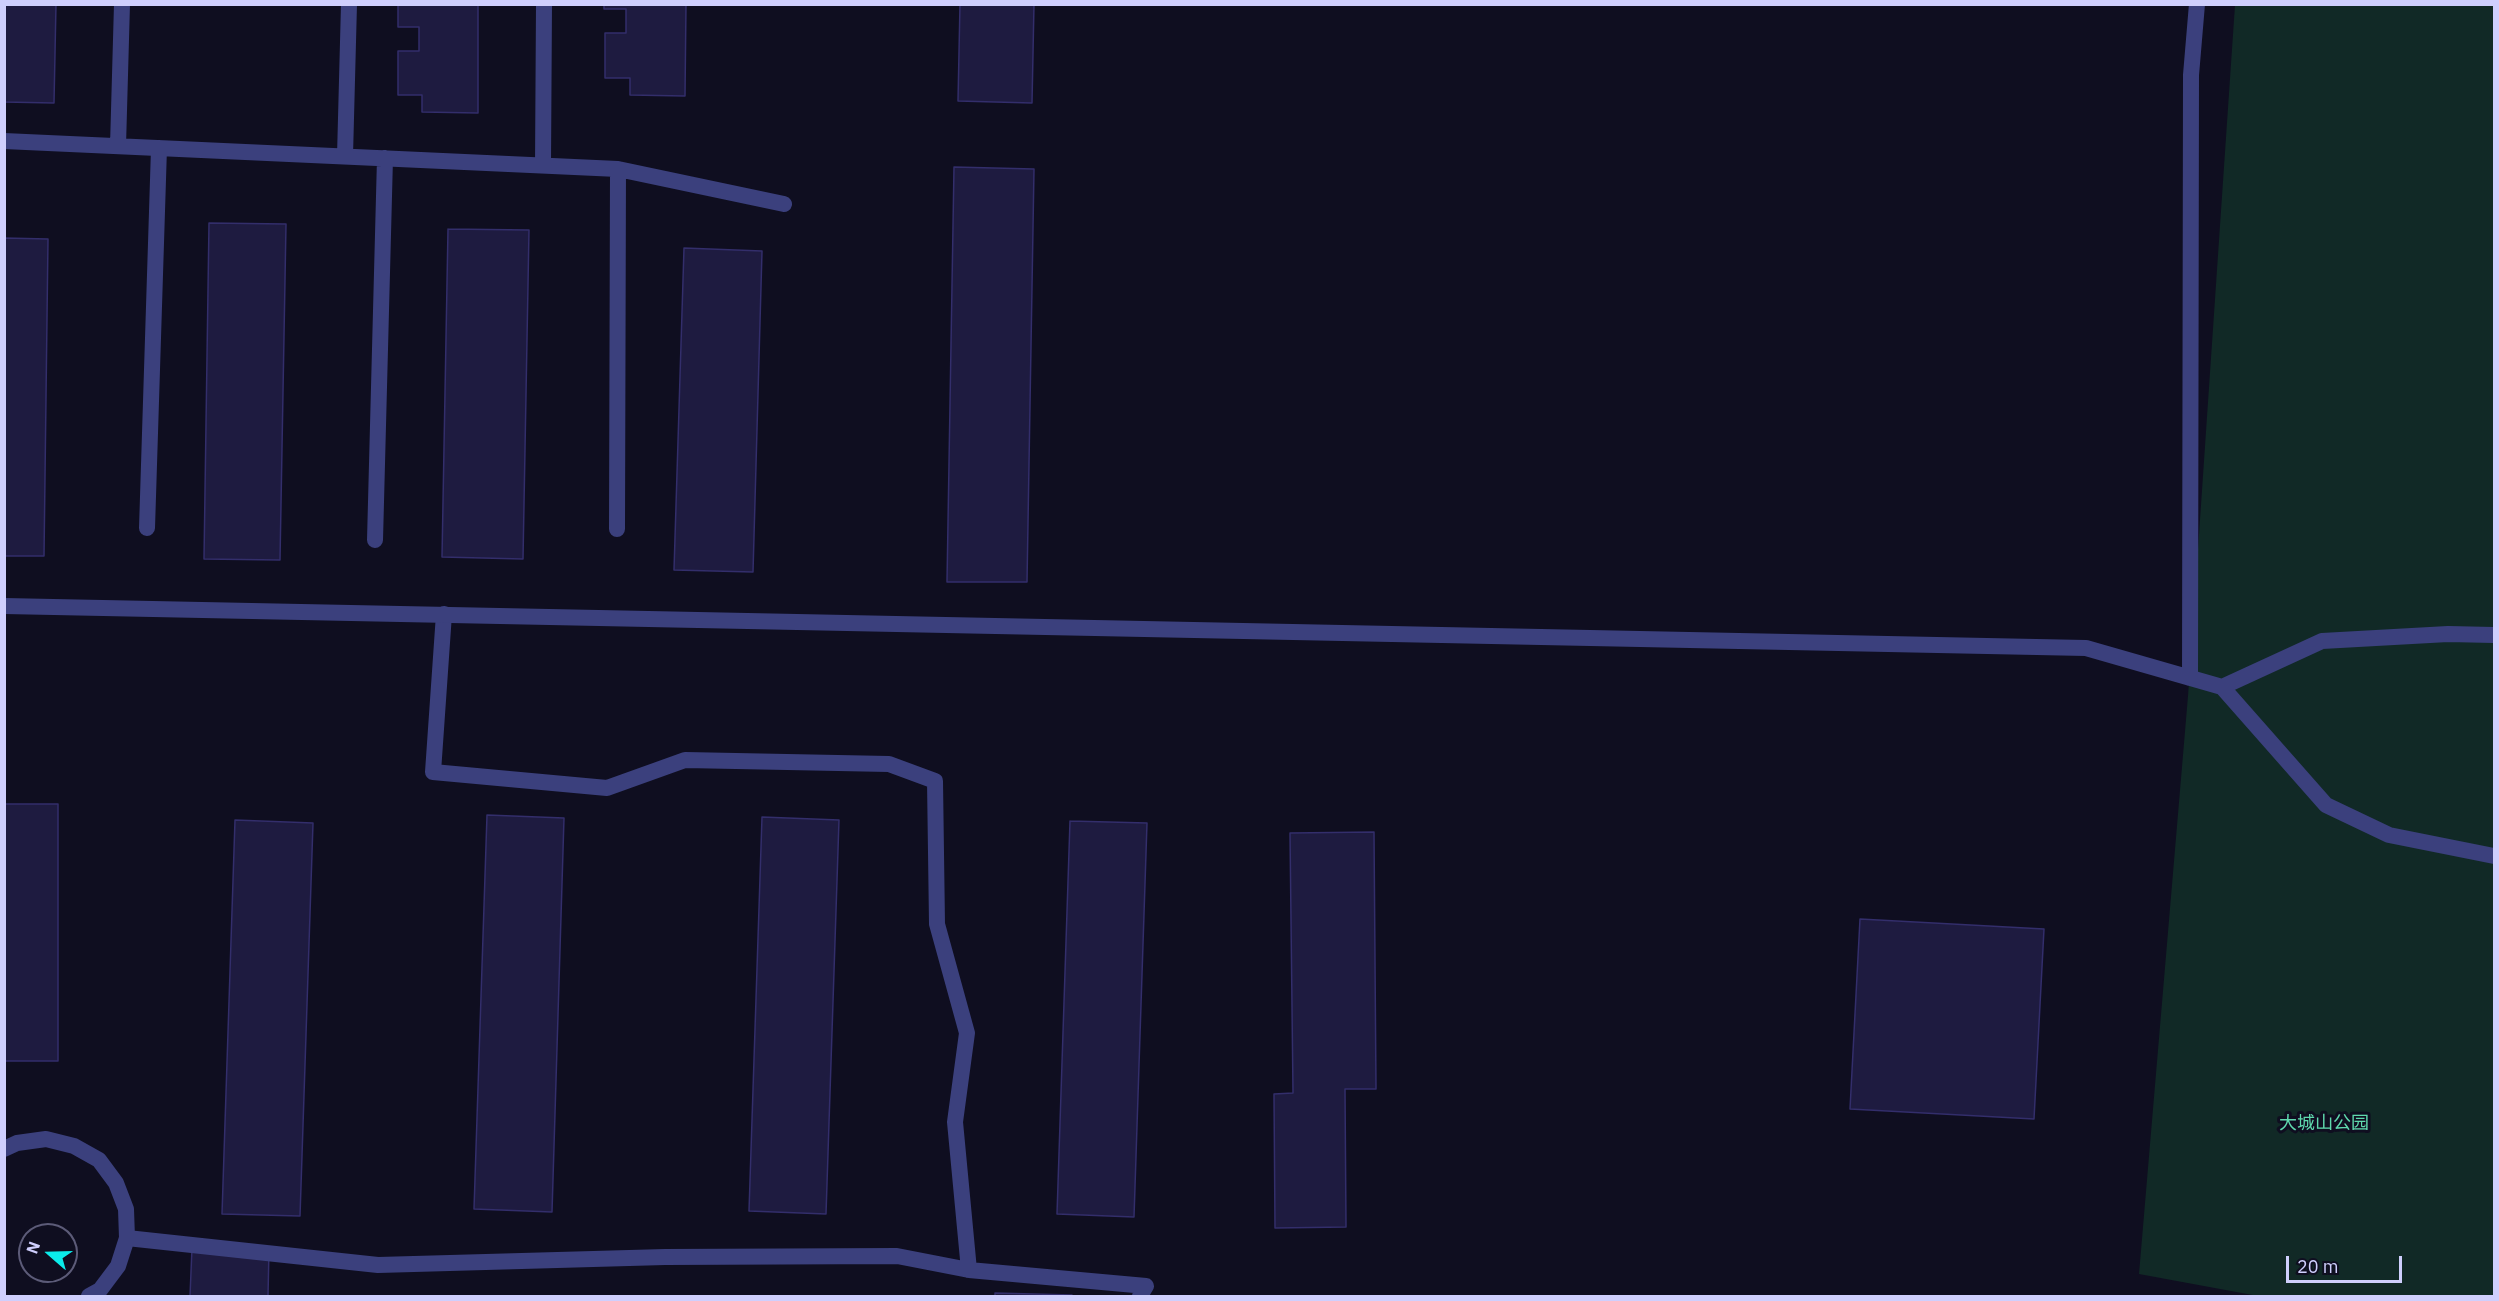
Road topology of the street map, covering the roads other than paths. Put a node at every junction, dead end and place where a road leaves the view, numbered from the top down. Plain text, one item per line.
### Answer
1 (122, 4) edge
2 (349, 4) edge
3 (544, 4) edge
4 (2197, 4) edge
5 (4, 141) edge
6 (118, 146) junction
7 (159, 148) junction
8 (345, 156) junction
9 (385, 158) junction
10 (543, 164) junction
11 (618, 169) junction
12 (784, 204) dead end
13 (147, 528) dead end
14 (617, 529) dead end
15 (375, 540) dead end
16 (4, 606) edge
17 (444, 614) junction
18 (2494, 635) edge
19 (2190, 678) junction
20 (2222, 687) junction
21 (2494, 856) edge
22 (4, 1149) edge
23 (127, 1238) junction
24 (969, 1270) junction
25 (89, 1296) edge
26 (1140, 1296) edge

1 - 6 street
2 - 8 street
3 - 10 street
4 - 19 street
5 - 6 street
6 - 7 street
7 - 8 street
7 - 13 street
8 - 9 street
9 - 10 street
9 - 15 street
10 - 11 street
11 - 12 street
11 - 14 street
16 - 17 street
17 - 19 street
17 - 24 street
18 - 20 street
19 - 20 street
20 - 21 street
22 - 23 street
23 - 24 street
23 - 25 street
24 - 26 street

